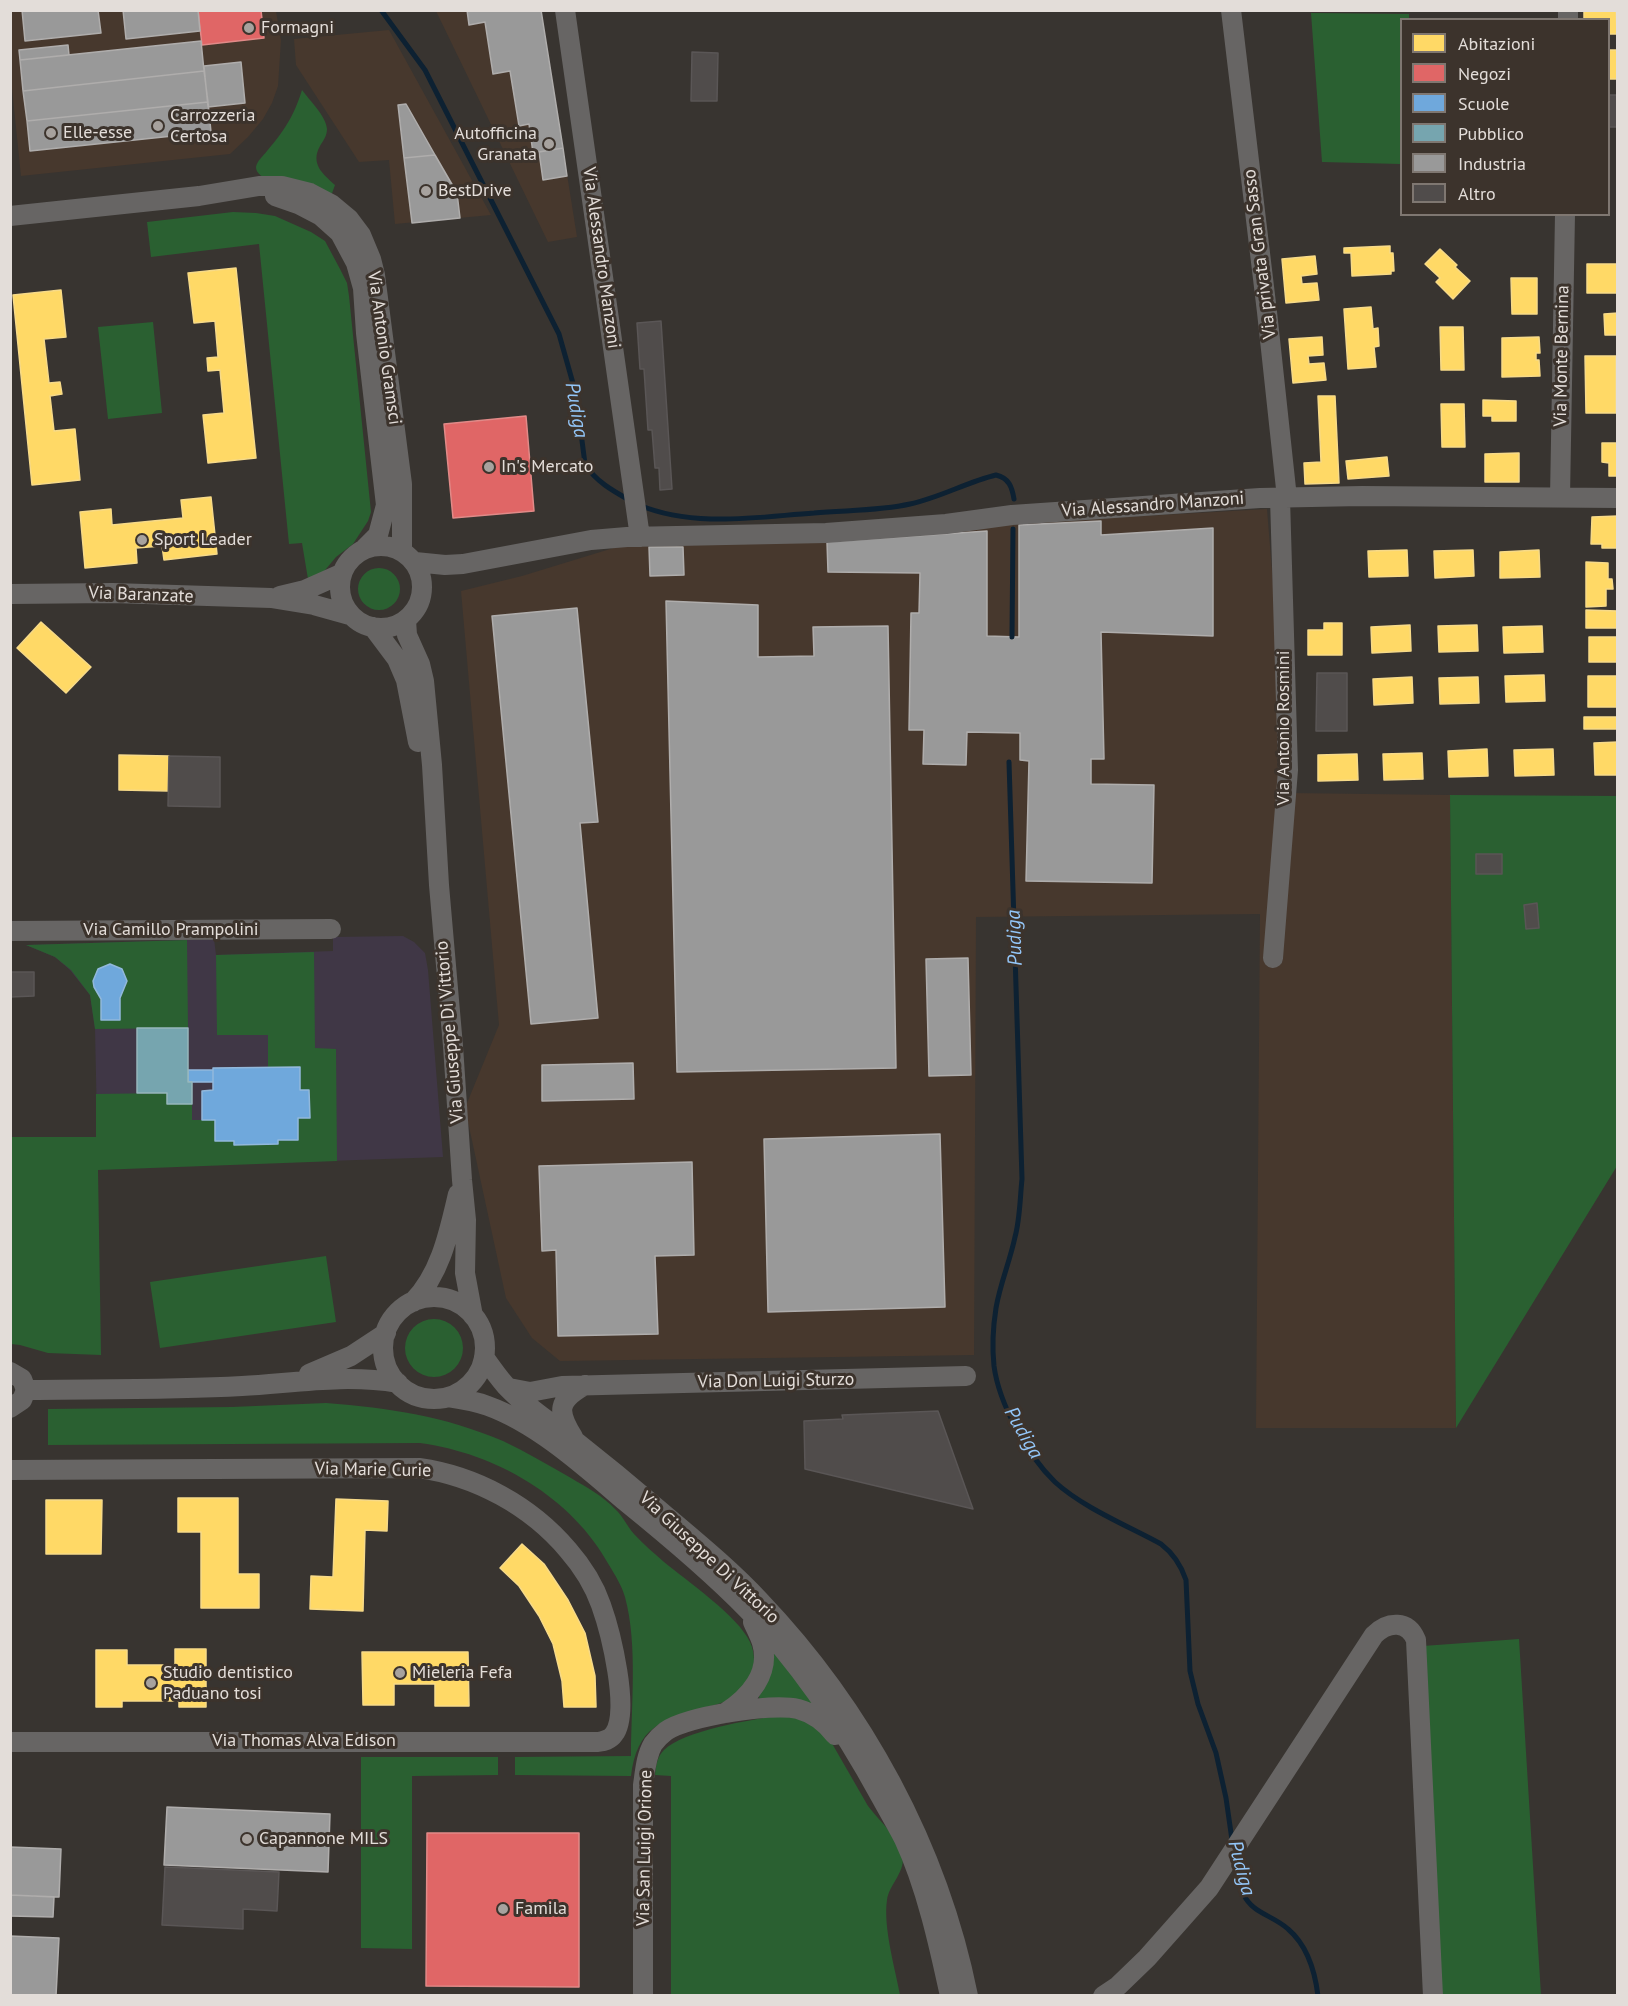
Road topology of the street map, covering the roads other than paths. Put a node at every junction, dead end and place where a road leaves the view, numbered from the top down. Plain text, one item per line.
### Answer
1 (565, 10) edge
2 (1231, 10) edge
3 (219, 194) junction
4 (10, 216) edge
5 (1565, 216) edge
6 (1560, 497) junction
7 (1284, 498) junction
8 (1617, 498) edge
9 (638, 520) junction
10 (365, 548) junction
11 (409, 556) junction
12 (463, 564) junction
13 (341, 574) junction
14 (423, 591) junction
15 (10, 594) edge
16 (271, 598) junction
17 (350, 615) junction
18 (406, 620) junction
19 (373, 627) junction
20 (439, 885) junction
21 (331, 930) dead end
22 (10, 931) edge
23 (1273, 958) dead end
24 (462, 1179) junction
25 (413, 1302) junction
26 (473, 1316) junction
27 (386, 1333) junction
28 (484, 1358) junction
29 (10, 1372) edge
30 (966, 1376) dead end
31 (287, 1381) junction
32 (398, 1383) junction
33 (585, 1385) junction
34 (509, 1389) junction
35 (26, 1390) junction
36 (448, 1397) junction
37 (10, 1408) edge
38 (575, 1441) junction
39 (10, 1470) edge
40 (748, 1610) junction
41 (723, 1714) junction
42 (10, 1742) edge
43 (598, 1742) joint
44 (891, 1816) junction
45 (643, 1995) edge
46 (950, 1995) edge
47 (968, 1995) edge
48 (1103, 1995) edge
49 (1433, 1995) edge

1 - 9 street, Via Alessandro Manzoni
2 - 7 street, Via privata Gran Sasso
3 - 4 street, Via Antonio Gramsci
3 - 10 street, Via Antonio Gramsci
3 - 11 street, Via Antonio Gramsci
5 - 6 street, Via Monte Bernina
6 - 7 street, Via Alessandro Manzoni
6 - 8 street, Via Alessandro Manzoni
7 - 9 street, Via Alessandro Manzoni
7 - 23 street, Via Antonio Rosmini
9 - 12 street
10 - 11 street
10 - 13 street
11 - 12 street
11 - 14 street
12 - 14 street
13 - 16 street, Via Baranzate
13 - 17 street
14 - 18 street
15 - 16 street, Via Baranzate
16 - 17 street, Via Baranzate
17 - 19 street
18 - 19 street
18 - 20 street, Via Giuseppe Di Vittorio
19 - 20 street, Via Giuseppe Di Vittorio
20 - 24 street, Via Giuseppe Di Vittorio
21 - 22 street, Via Camillo Prampolini
24 - 25 street, Via Giuseppe Di Vittorio
24 - 26 street, Via Giuseppe Di Vittorio
25 - 26 street
25 - 27 street
26 - 28 street
27 - 31 street
27 - 32 street
28 - 34 street, Via Giuseppe Di Vittorio
28 - 36 street
29 - 35 street
30 - 33 street, Via Don Luigi Sturzo
31 - 32 street
31 - 35 street
32 - 36 street
33 - 34 street, Via Don Luigi Sturzo
33 - 38 street
34 - 38 street, Via Giuseppe Di Vittorio
35 - 37 street
36 - 40 street, Via Giuseppe Di Vittorio
38 - 47 street, Via Giuseppe Di Vittorio
39 - 43 street, Via Marie Curie
40 - 41 street, Via San Luigi Orione
40 - 44 street, Via Giuseppe Di Vittorio
41 - 44 street, Via San Luigi Orione
41 - 45 street, Via San Luigi Orione
42 - 43 street, Via Thomas Alva Edison
44 - 46 street, Via Giuseppe Di Vittorio
48 - 49 street

